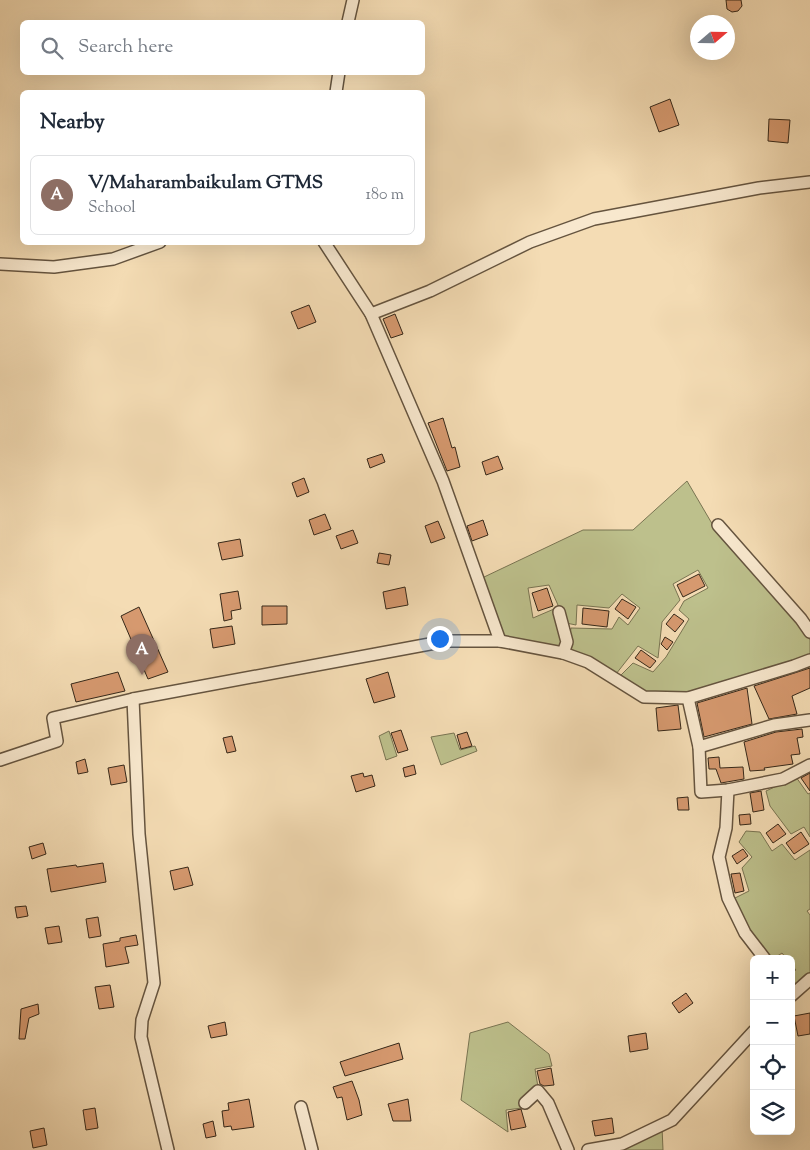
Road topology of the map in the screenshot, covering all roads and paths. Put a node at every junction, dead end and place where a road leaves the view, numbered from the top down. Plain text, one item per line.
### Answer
1 (352, 0) edge
2 (348, 20) edge
3 (339, 75) edge
4 (336, 90) edge
5 (810, 182) edge
6 (152, 245) edge
7 (326, 245) edge
8 (0, 264) edge
9 (371, 314) junction
10 (718, 525) dead end
11 (559, 612) dead end
12 (810, 632) edge
13 (500, 641) junction
14 (563, 653) junction
15 (810, 660) edge
16 (688, 698) junction
17 (133, 700) junction
18 (810, 720) edge
19 (699, 746) junction
20 (0, 760) edge
21 (810, 765) edge
22 (728, 790) junction
23 (763, 955) edge
24 (810, 979) edge
25 (795, 992) edge
26 (750, 1036) edge
27 (525, 1103) dead end
28 (301, 1107) dead end
29 (622, 1147) edge
30 (168, 1150) edge
31 (312, 1150) edge
32 (568, 1150) edge
33 (588, 1150) edge

1 - 2 street
3 - 4 street
5 - 9 street
6 - 8 street
7 - 9 street
9 - 13 street
10 - 12 street
11 - 14 street
13 - 14 street
13 - 17 street
14 - 16 street
15 - 16 street
16 - 19 street
17 - 20 street
17 - 30 street
18 - 19 street
19 - 22 street
21 - 22 street
22 - 23 street
24 - 25 street
26 - 29 street
27 - 32 street
28 - 31 street
29 - 33 street

